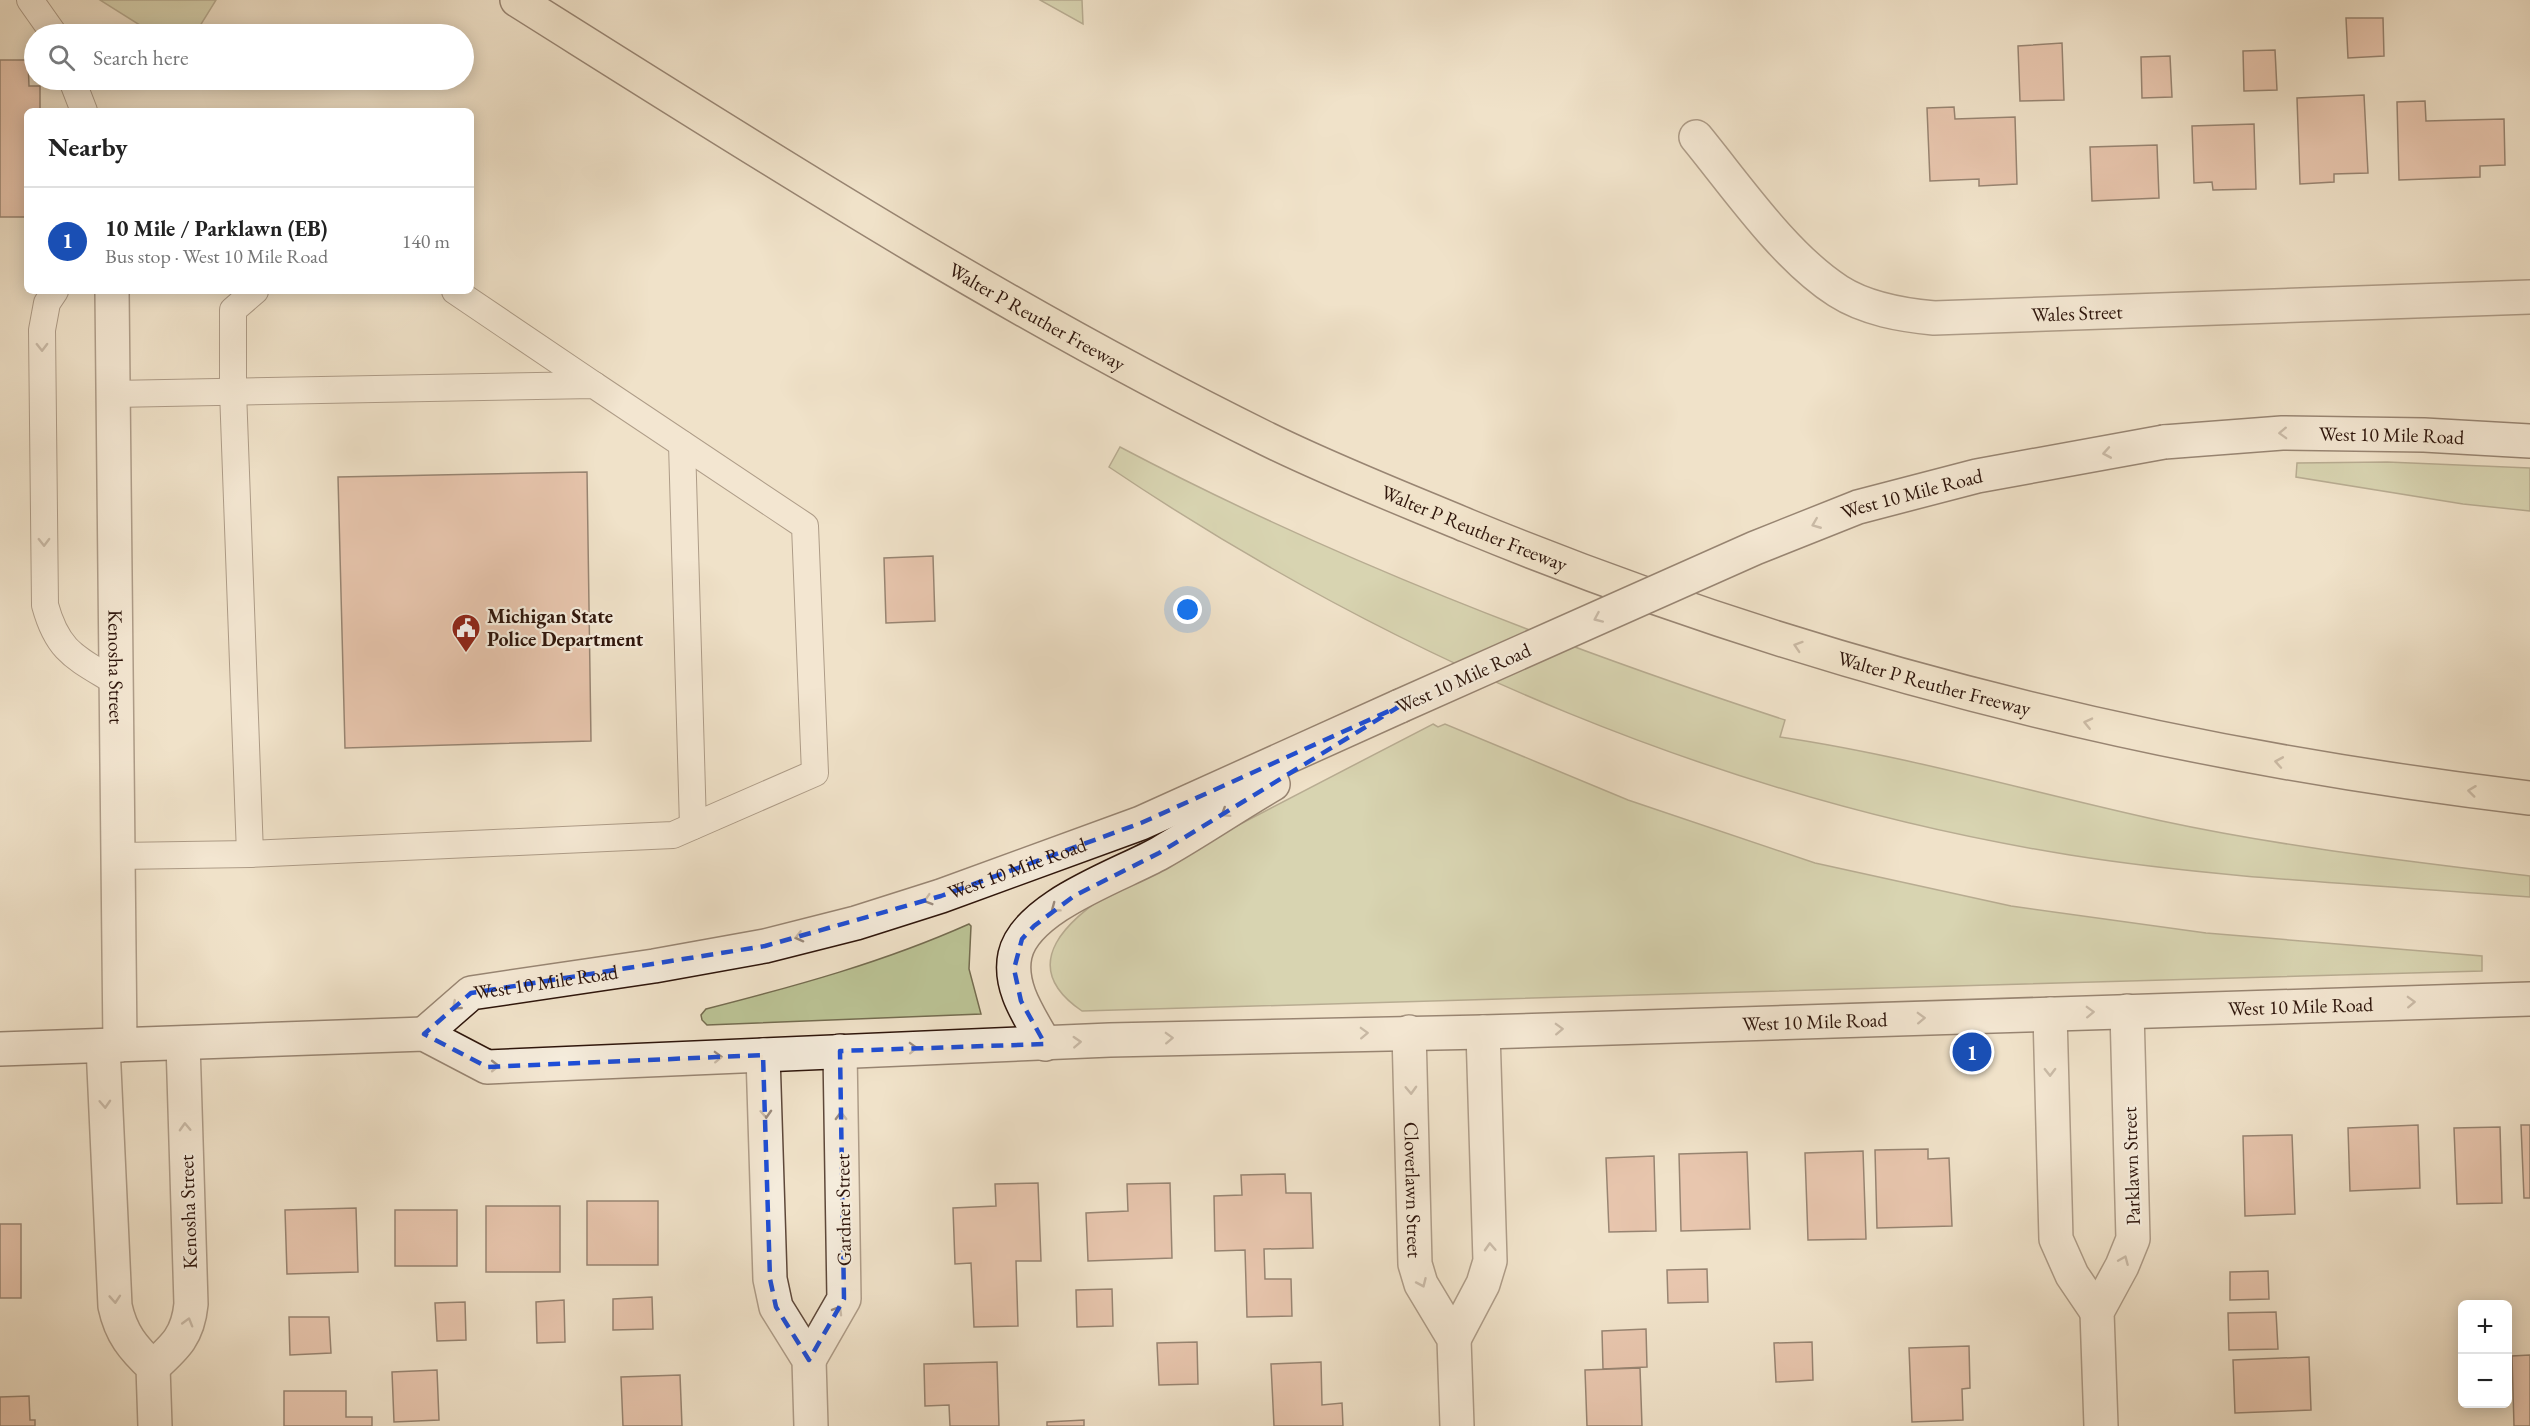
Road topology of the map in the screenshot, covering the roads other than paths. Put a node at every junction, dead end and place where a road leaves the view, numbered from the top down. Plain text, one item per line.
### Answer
1 (30, 0) edge
2 (517, 0) edge
3 (47, 24) edge
4 (76, 90) edge
5 (83, 108) edge
6 (1696, 137) dead end
7 (53, 294) edge
8 (112, 294) edge
9 (252, 294) edge
10 (459, 294) edge
11 (2530, 297) edge
12 (594, 385) junction
13 (234, 391) junction
14 (113, 394) junction
15 (2530, 441) edge
16 (682, 444) junction
17 (117, 683) junction
18 (1400, 706) junction
19 (2530, 798) edge
20 (693, 826) junction
21 (250, 854) junction
22 (118, 856) junction
23 (2530, 999) edge
24 (2127, 1011) junction
25 (2050, 1014) junction
26 (1409, 1032) junction
27 (1483, 1032) junction
28 (424, 1034) junction
29 (183, 1043) junction
30 (1045, 1044) junction
31 (111, 1046) junction
32 (0, 1049) edge
33 (840, 1051) junction
34 (763, 1055) junction
35 (2097, 1312) junction
36 (1454, 1339) junction
37 (809, 1360) junction
38 (153, 1367) junction
39 (155, 1426) edge
40 (811, 1426) edge
41 (1456, 1426) edge
42 (2101, 1426) edge

1 - 3 lane
19 -> 2 highway, Walter P Reuther Freeway
4 - 5 lane
6 - 11 main road, Wales Street
7 -> 17 lane
8 - 14 main road, Kenosha Street
9 - 13 lane
10 - 12 lane
12 - 13 lane
12 - 16 lane
13 - 14 lane
13 - 21 lane
14 - 17 main road, Kenosha Street
15 -> 18 main road, West 10 Mile Road, bridge
16 - 20 lane
16 - 20 lane
17 - 22 main road, Kenosha Street
18 -> 28 main road, West 10 Mile Road
18 -> 30 main road
20 - 21 lane
21 - 22 lane
22 - 31 main road, Kenosha Street
24 -> 23 main road, West 10 Mile Road
25 -> 24 main road, West 10 Mile Road
35 -> 24 main road, Parklawn Street
27 -> 25 main road, West 10 Mile Road
25 -> 35 main road
26 - 27 main road, West 10 Mile Road
30 -> 26 main road, West 10 Mile Road
26 -> 36 main road, Cloverlawn Street
36 -> 27 main road, Cloverlawn Street
28 - 29 main road, West 10 Mile Road
28 -> 34 main road, West 10 Mile Road
29 - 31 main road, West 10 Mile Road
38 -> 29 main road, Kenosha Street
33 -> 30 main road, West 10 Mile Road
31 - 32 main road, West 10 Mile Road
31 -> 38 main road, Kenosha Street
33 - 34 main road, West 10 Mile Road
37 -> 33 main road, Gardner Street
34 -> 37 main road
35 - 42 main road
36 - 41 main road, Cloverlawn Street
37 - 40 main road
38 - 39 main road

